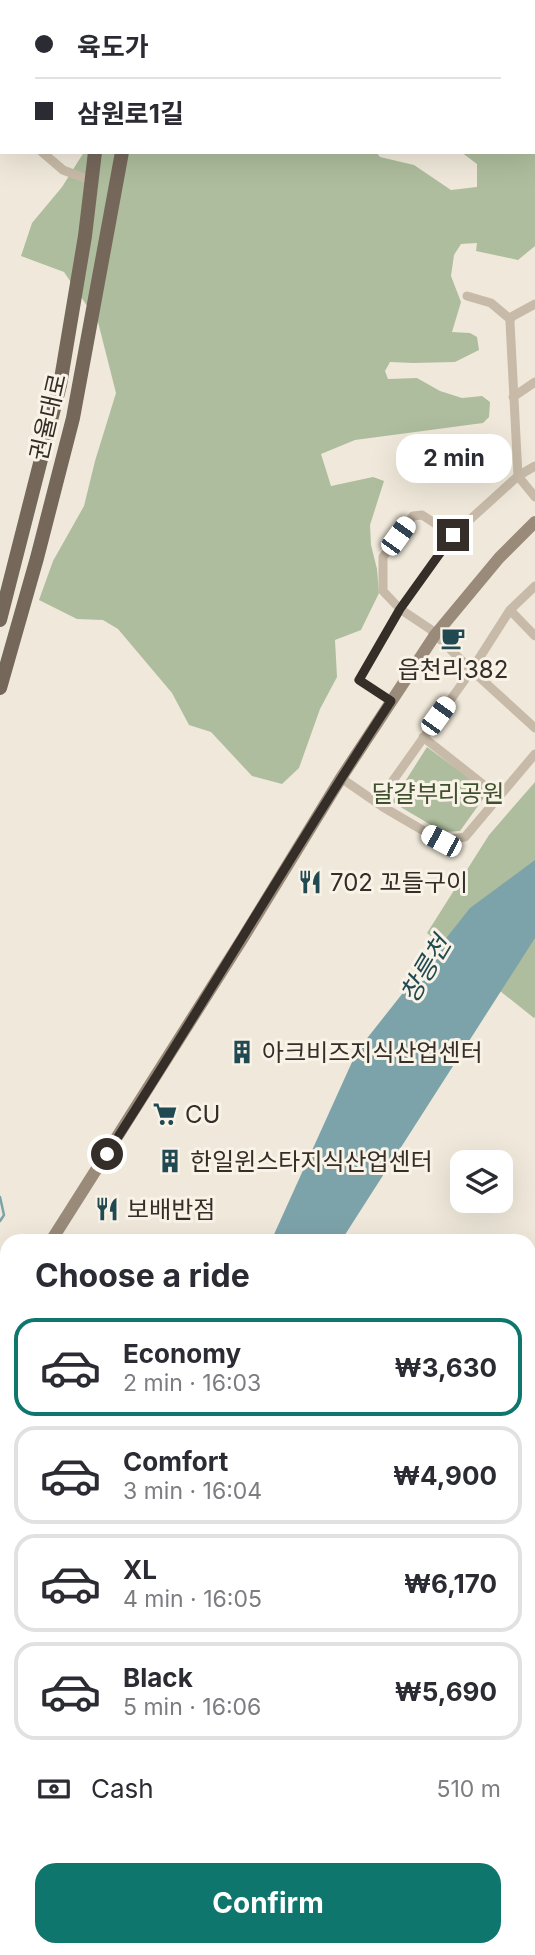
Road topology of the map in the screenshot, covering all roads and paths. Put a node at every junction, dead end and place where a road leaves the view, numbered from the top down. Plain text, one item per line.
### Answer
1 (45, 154) edge
2 (95, 154) edge
3 (122, 154) edge
4 (92, 181) junction
5 (467, 296) dead end
6 (535, 304) edge
7 (510, 319) junction
8 (535, 382) edge
9 (513, 397) junction
10 (535, 466) edge
11 (518, 476) junction
12 (535, 497) edge
13 (535, 522) edge
14 (453, 535) junction
15 (535, 586) edge
16 (400, 609) junction
17 (510, 610) junction
18 (0, 620) edge
19 (435, 635) junction
20 (535, 636) edge
21 (471, 671) junction
22 (0, 688) edge
23 (391, 701) junction
24 (535, 728) edge
25 (423, 737) junction
26 (535, 754) edge
27 (341, 778) junction
28 (499, 796) junction
29 (377, 803) junction
30 (55, 1234) edge

1 - 4 street
2 - 4 main road, 권율대로
3 - 22 main road, 권율대로
4 - 18 main road, 권율대로
5 - 7 street
6 - 7 street
7 - 9 street
8 - 9 street
9 - 11 street
10 - 11 street
11 - 12 street
11 - 14 street
13 - 19 main road
14 - 16 street
14 - 16 street
15 - 17 street
16 - 19 street
16 - 23 street
17 - 20 street
17 - 21 street
19 - 21 street
19 - 23 main road
21 - 24 street
21 - 25 street
23 - 27 main road
25 - 28 street
25 - 29 street
26 - 28 street
27 - 29 street
27 - 30 main road
28 - 29 street

